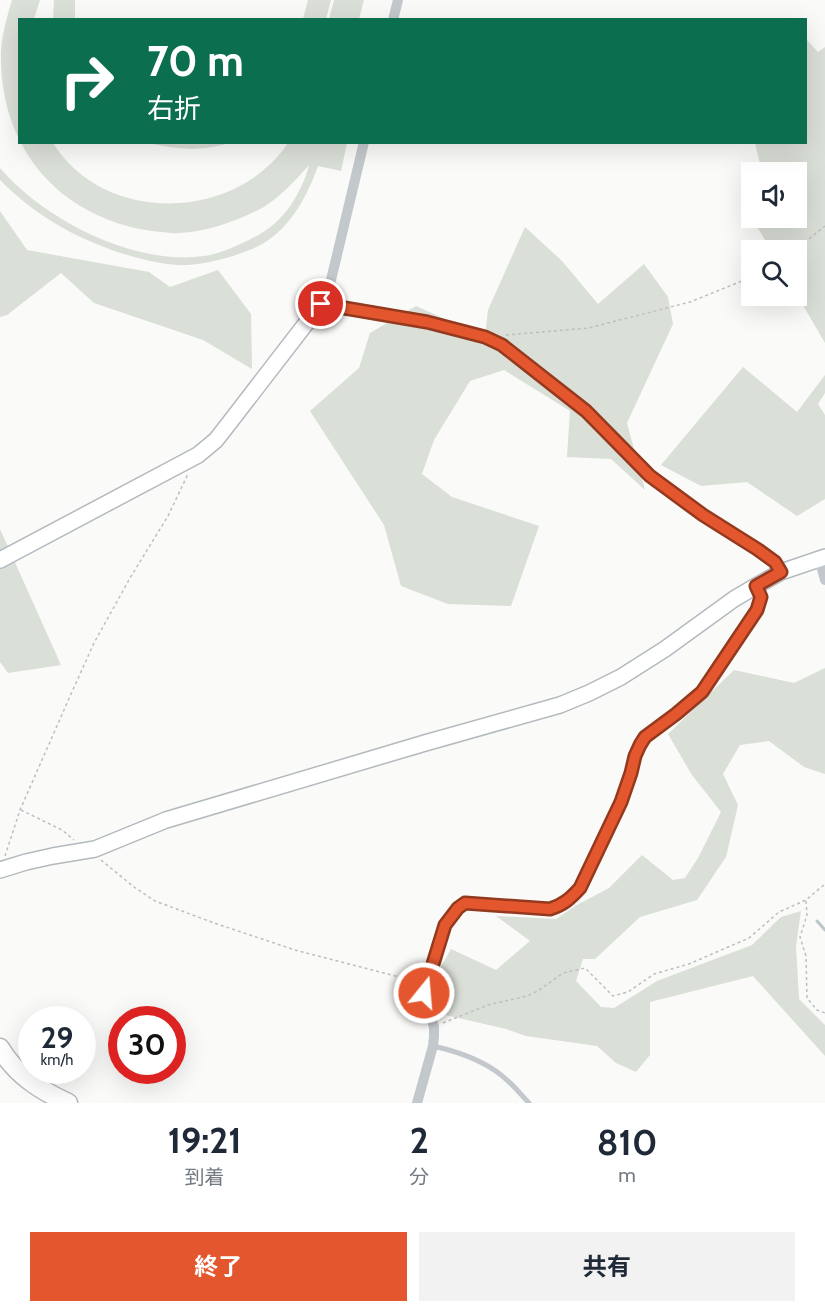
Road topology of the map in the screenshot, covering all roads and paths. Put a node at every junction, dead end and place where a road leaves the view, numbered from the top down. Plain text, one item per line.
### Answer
1 (398, 0) edge
2 (394, 18) edge
3 (364, 144) edge
4 (825, 226) edge
5 (807, 240) edge
6 (741, 281) edge
7 (321, 304) junction
8 (508, 335) dead end
9 (198, 455) junction
10 (822, 557) edge
11 (0, 560) edge
12 (781, 572) junction
13 (825, 580) edge
14 (756, 586) junction
15 (20, 810) junction
16 (88, 851) junction
17 (2, 865) edge
18 (825, 884) edge
19 (806, 900) junction
20 (425, 987) junction
21 (825, 1014) edge
22 (434, 1027) junction
23 (433, 1046) junction
24 (0, 1048) edge
25 (68, 1103) edge
26 (417, 1103) edge
27 (529, 1103) edge

1 - 2 street
3 - 7 street
4 - 5 path
6 - 8 path
7 - 9 street
7 - 12 street
9 - 11 street
9 - 15 path
10 - 12 street
10 - 13 street
12 - 14 street
14 - 16 street
14 - 20 street
15 - 16 path
15 - 17 path
16 - 17 street
16 - 20 path
18 - 19 path
19 - 21 path
19 - 22 path
20 - 22 street
22 - 23 street
23 - 26 street
23 - 27 lane
24 - 25 main road

